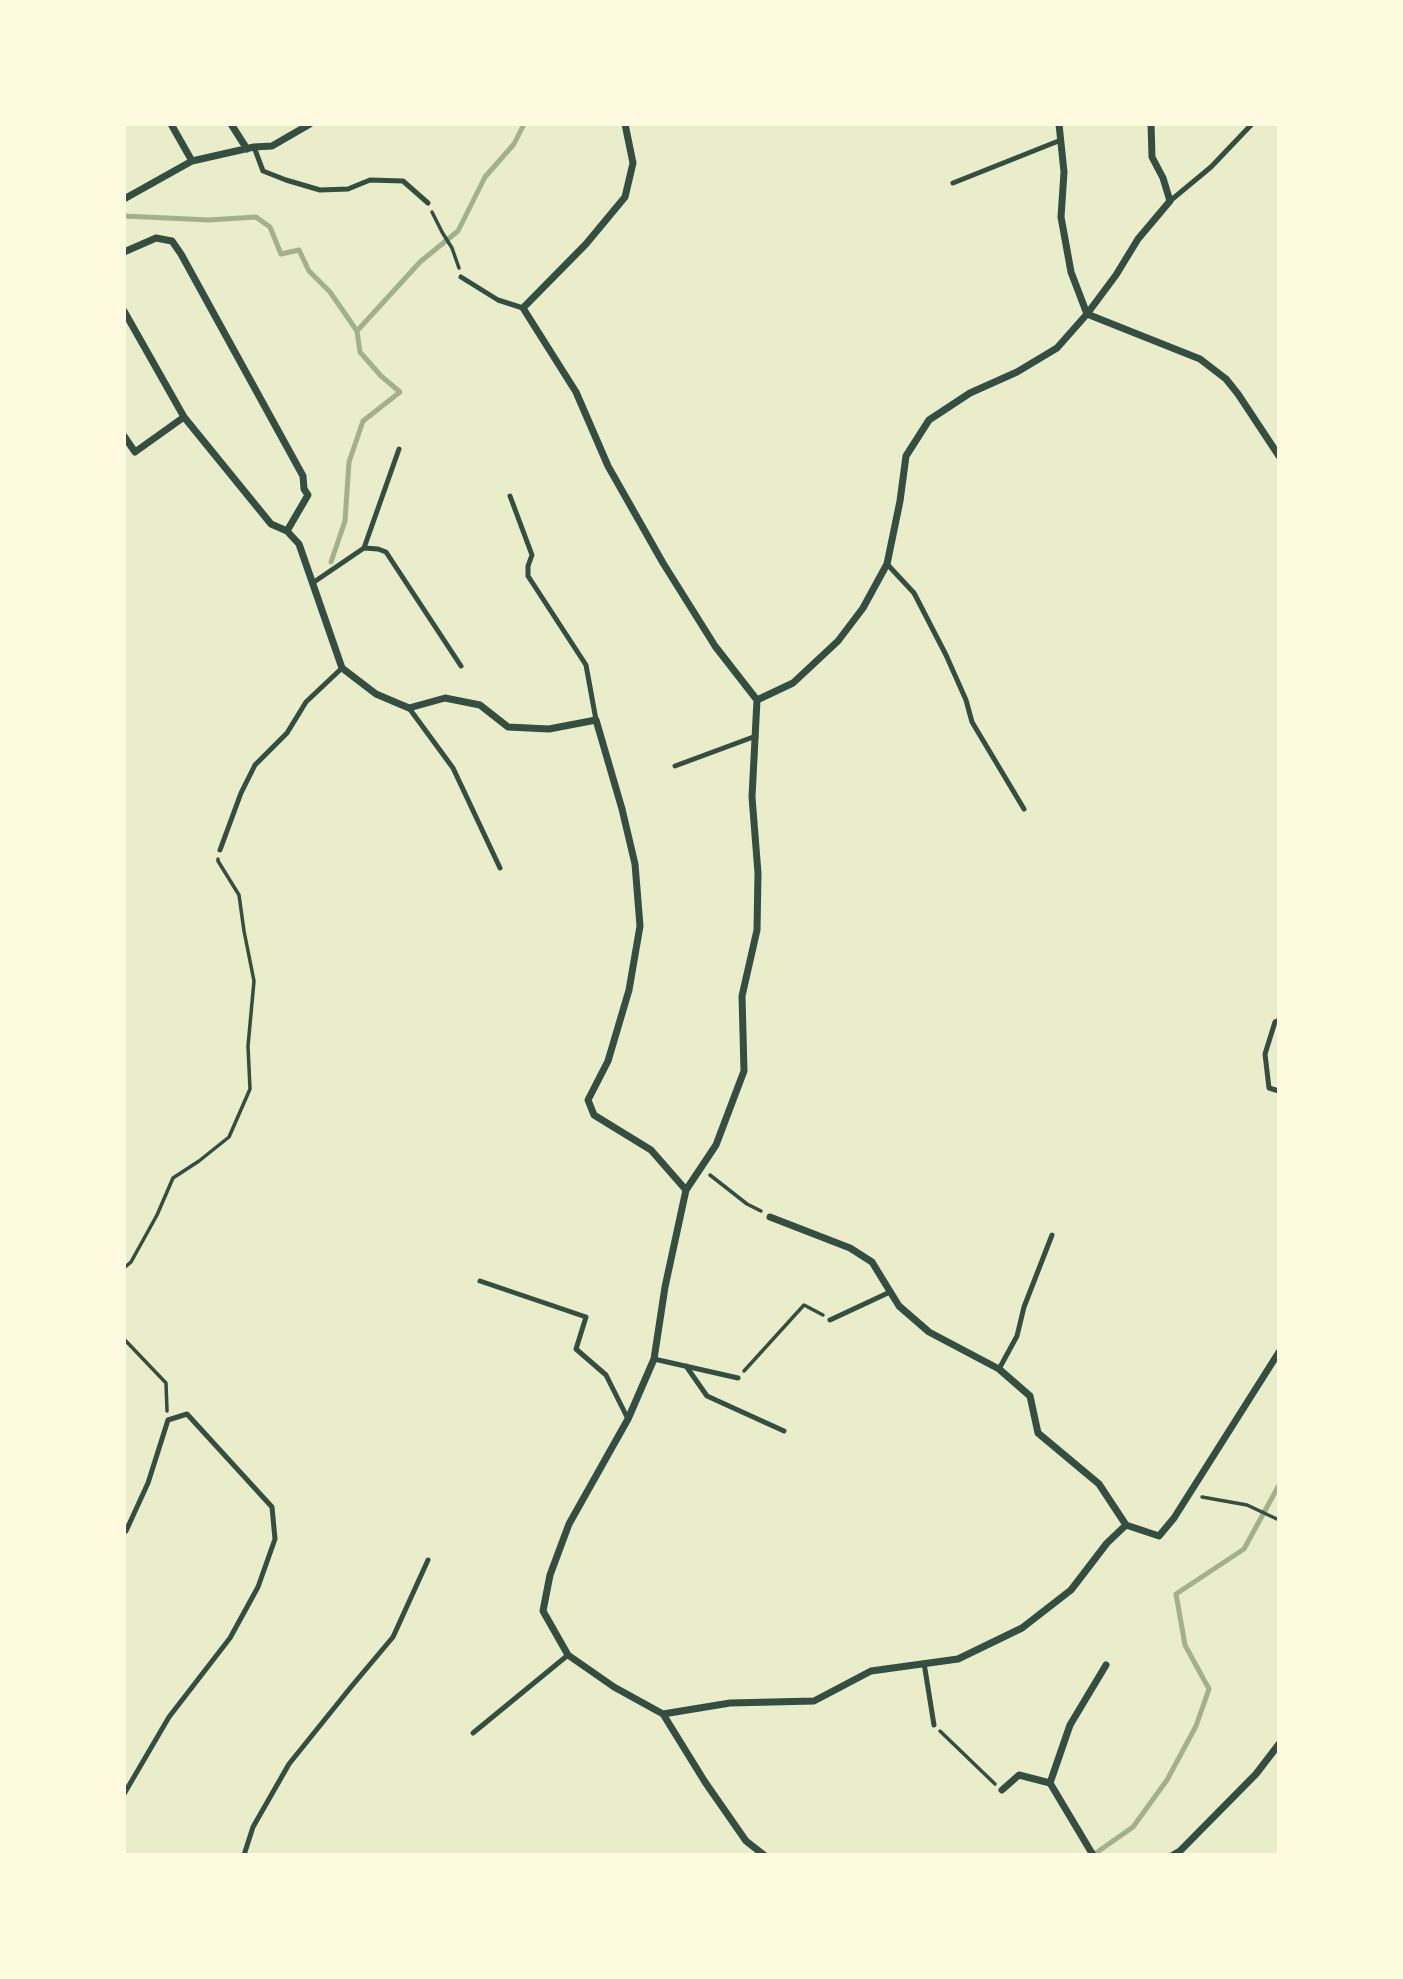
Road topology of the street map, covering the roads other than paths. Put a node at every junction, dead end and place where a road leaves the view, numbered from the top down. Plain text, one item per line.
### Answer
1 (172, 124) edge
2 (231, 124) edge
3 (310, 124) edge
4 (625, 124) edge
5 (1059, 124) edge
6 (1151, 124) edge
7 (1252, 124) edge
8 (1060, 140) junction
9 (251, 148) junction
10 (192, 161) junction
11 (953, 183) dead end
12 (124, 199) edge
13 (1170, 201) junction
14 (428, 203) road end
15 (124, 252) edge
16 (461, 277) road end
17 (523, 308) junction
18 (124, 311) edge
19 (1087, 314) junction
20 (184, 417) junction
21 (124, 436) edge
22 (399, 449) dead end
23 (1279, 456) edge
24 (510, 496) dead end
25 (286, 531) junction
26 (364, 548) junction
27 (887, 564) junction
28 (314, 582) junction
29 (461, 666) dead end
30 (342, 668) junction
31 (757, 700) junction
32 (410, 708) junction
33 (596, 720) junction
34 (756, 736) junction
35 (675, 766) dead end
36 (1024, 809) dead end
37 (220, 850) road end
38 (500, 868) dead end
39 (1279, 1020) edge
40 (1279, 1091) edge
41 (686, 1189) junction
42 (771, 1217) road end
43 (1052, 1235) dead end
44 (480, 1281) dead end
45 (890, 1292) junction
46 (830, 1320) road end
47 (1279, 1352) edge
48 (654, 1359) junction
49 (686, 1367) junction
50 (999, 1369) junction
51 (738, 1378) road end
52 (628, 1419) junction
53 (784, 1431) dead end
54 (1126, 1525) junction
55 (126, 1531) dead end
56 (428, 1560) dead end
57 (568, 1655) junction
58 (924, 1663) junction
59 (1106, 1665) dead end
60 (663, 1713) junction
61 (934, 1725) road end
62 (473, 1733) dead end
63 (1279, 1744) edge
64 (1050, 1783) junction
65 (1002, 1790) road end
66 (124, 1794) edge
67 (244, 1855) edge
68 (764, 1855) edge
69 (1093, 1855) edge
70 (1173, 1855) edge

1 - 10 street
2 - 9 street
3 - 9 street
4 - 17 street
5 - 8 street
6 - 13 street
7 - 13 lane
8 - 11 lane
8 - 19 street
9 - 10 street
9 - 14 lane
10 - 12 street
13 - 19 street
15 - 25 street
16 - 17 lane
17 - 31 street
18 - 20 street
19 - 23 street
19 - 27 street
20 - 21 street
20 - 25 street
22 - 26 lane
24 - 33 lane
25 - 28 street
26 - 28 lane
26 - 29 lane
27 - 31 street
27 - 36 lane
28 - 30 street
30 - 32 street
30 - 37 lane
31 - 34 street
32 - 33 street
32 - 38 lane
33 - 41 street
34 - 35 lane
34 - 41 street
39 - 40 lane
41 - 48 street
42 - 45 street
43 - 50 lane
44 - 52 lane
45 - 46 lane
45 - 50 street
47 - 54 street
48 - 49 lane
48 - 52 street
49 - 51 lane
49 - 53 lane
50 - 54 street
52 - 57 street
54 - 58 street
55 - 66 lane
56 - 67 lane
57 - 60 street
57 - 62 lane
58 - 60 street
58 - 61 lane
59 - 64 street
60 - 68 street
63 - 70 street
64 - 65 street
64 - 69 street

